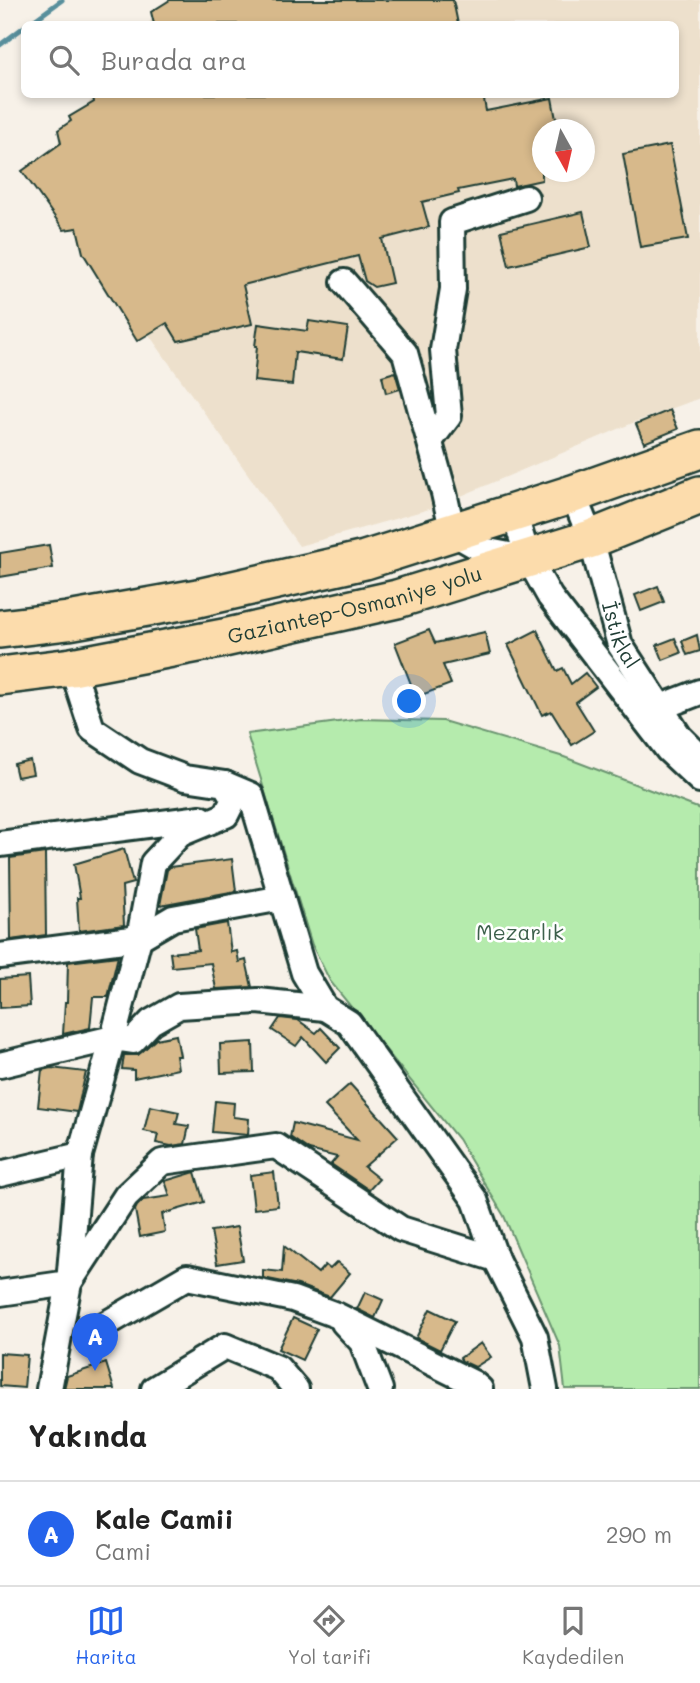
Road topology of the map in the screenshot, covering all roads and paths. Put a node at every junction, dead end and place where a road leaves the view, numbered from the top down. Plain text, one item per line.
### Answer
1 (527, 198) dead end
2 (344, 282) dead end
3 (430, 441) junction
4 (700, 449) edge
5 (573, 495) junction
6 (700, 495) edge
7 (514, 513) junction
8 (453, 533) junction
9 (591, 539) junction
10 (528, 558) junction
11 (0, 629) edge
12 (72, 667) junction
13 (0, 676) edge
14 (700, 692) edge
15 (661, 707) junction
16 (700, 757) edge
17 (700, 780) edge
18 (225, 785) junction
19 (226, 815) junction
20 (0, 844) edge
21 (282, 898) junction
22 (139, 938) junction
23 (0, 956) edge
24 (325, 1008) junction
25 (113, 1038) junction
26 (0, 1065) edge
27 (79, 1155) junction
28 (0, 1174) edge
29 (496, 1259) junction
30 (69, 1283) junction
31 (0, 1293) edge
32 (337, 1315) junction
33 (106, 1325) dead end
34 (48, 1389) edge
35 (153, 1389) edge
36 (296, 1389) edge
37 (380, 1389) edge
38 (480, 1389) edge
39 (545, 1389) edge

1 - 3 street
2 - 3 street
3 - 8 street
4 - 5 highway, Gaziantep-Osmaniye yolu
5 - 7 highway, Gaziantep-Osmaniye yolu
5 - 9 street, İstiklal
6 - 9 highway, Gaziantep-Osmaniye yolu
7 - 8 highway, Gaziantep-Osmaniye yolu
7 - 10 street
8 - 10 street
8 - 11 highway, Gaziantep-Osmaniye yolu
9 - 10 highway, Gaziantep-Osmaniye yolu
9 - 15 street, İstiklal
10 - 12 highway, Gaziantep-Osmaniye yolu
10 - 17 street
12 - 13 highway, Gaziantep-Osmaniye yolu
12 - 18 street
14 - 15 street
15 - 16 street, İstiklal
18 - 19 street
18 - 21 street
19 - 20 street
19 - 22 street
21 - 22 street
21 - 24 street
22 - 23 street
22 - 25 street
24 - 25 street
24 - 29 street
25 - 26 street
25 - 27 street
27 - 28 street
27 - 30 street
29 - 30 street
29 - 39 street
30 - 31 street
30 - 34 street
32 - 33 street
32 - 37 street
32 - 38 street
35 - 36 street

